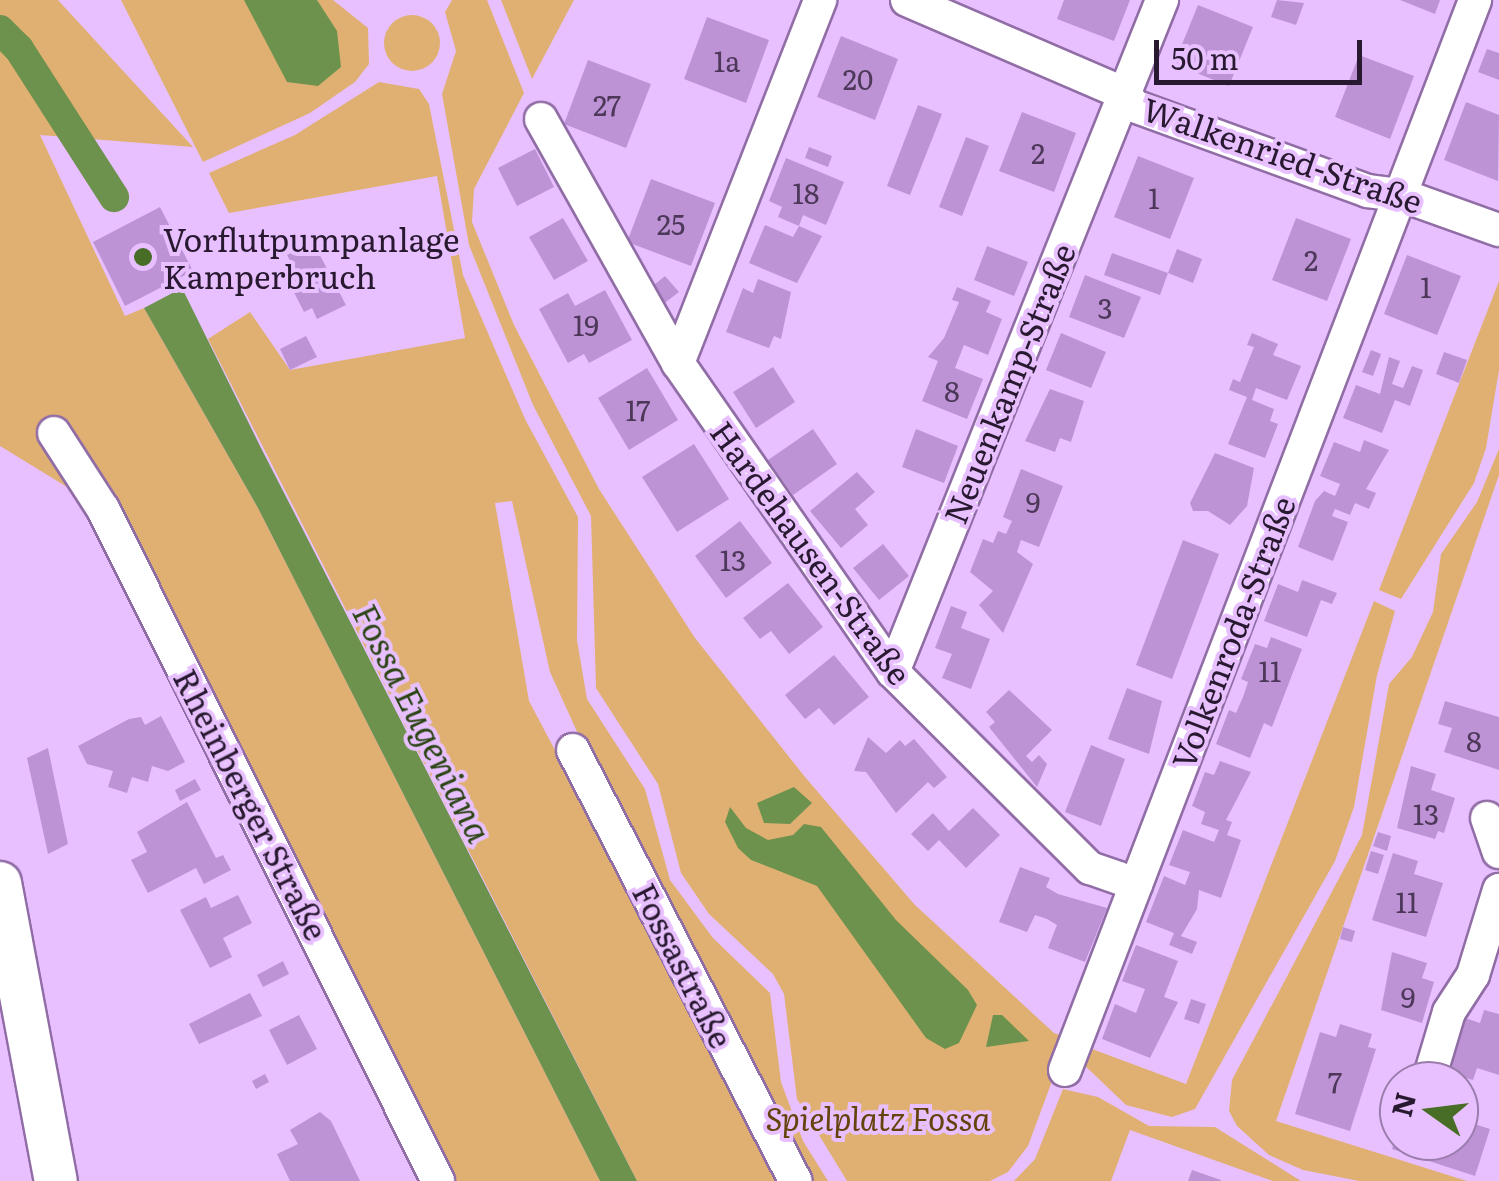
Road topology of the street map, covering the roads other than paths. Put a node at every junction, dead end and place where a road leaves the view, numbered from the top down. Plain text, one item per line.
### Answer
1 (820, 0) edge
2 (906, 0) edge
3 (1162, 0) edge
4 (1475, 0) edge
5 (1125, 94) junction
6 (541, 119) dead end
7 (1401, 195) junction
8 (1499, 230) edge
9 (678, 363) junction
10 (54, 433) dead end
11 (893, 672) junction
12 (574, 750) dead end
13 (1488, 818) dead end
14 (1499, 852) edge
15 (0, 883) edge
16 (1136, 884) junction
17 (1499, 890) edge
18 (1486, 979) edge
19 (1434, 1061) edge
20 (1065, 1070) dead end
21 (56, 1181) edge
22 (438, 1181) edge
23 (795, 1181) edge

1 - 9 street
2 - 5 street, Walkenried-Straße
3 - 5 street, Neuenkamp-Straße
4 - 7 street, Volkenroda-Straße
5 - 7 street, Walkenried-Straße
5 - 11 street, Neuenkamp-Straße
6 - 9 street, Hardehausen-Straße
7 - 8 street, Walkenried-Straße
7 - 16 street, Volkenroda-Straße
9 - 11 street, Hardehausen-Straße
10 - 22 street, Rheinberger Straße
11 - 16 street, Hardehausen-Straße
12 - 23 street, Fossastraße
13 - 14 street
15 - 21 main road
16 - 20 street, Volkenroda-Straße
17 - 18 street
18 - 19 street

